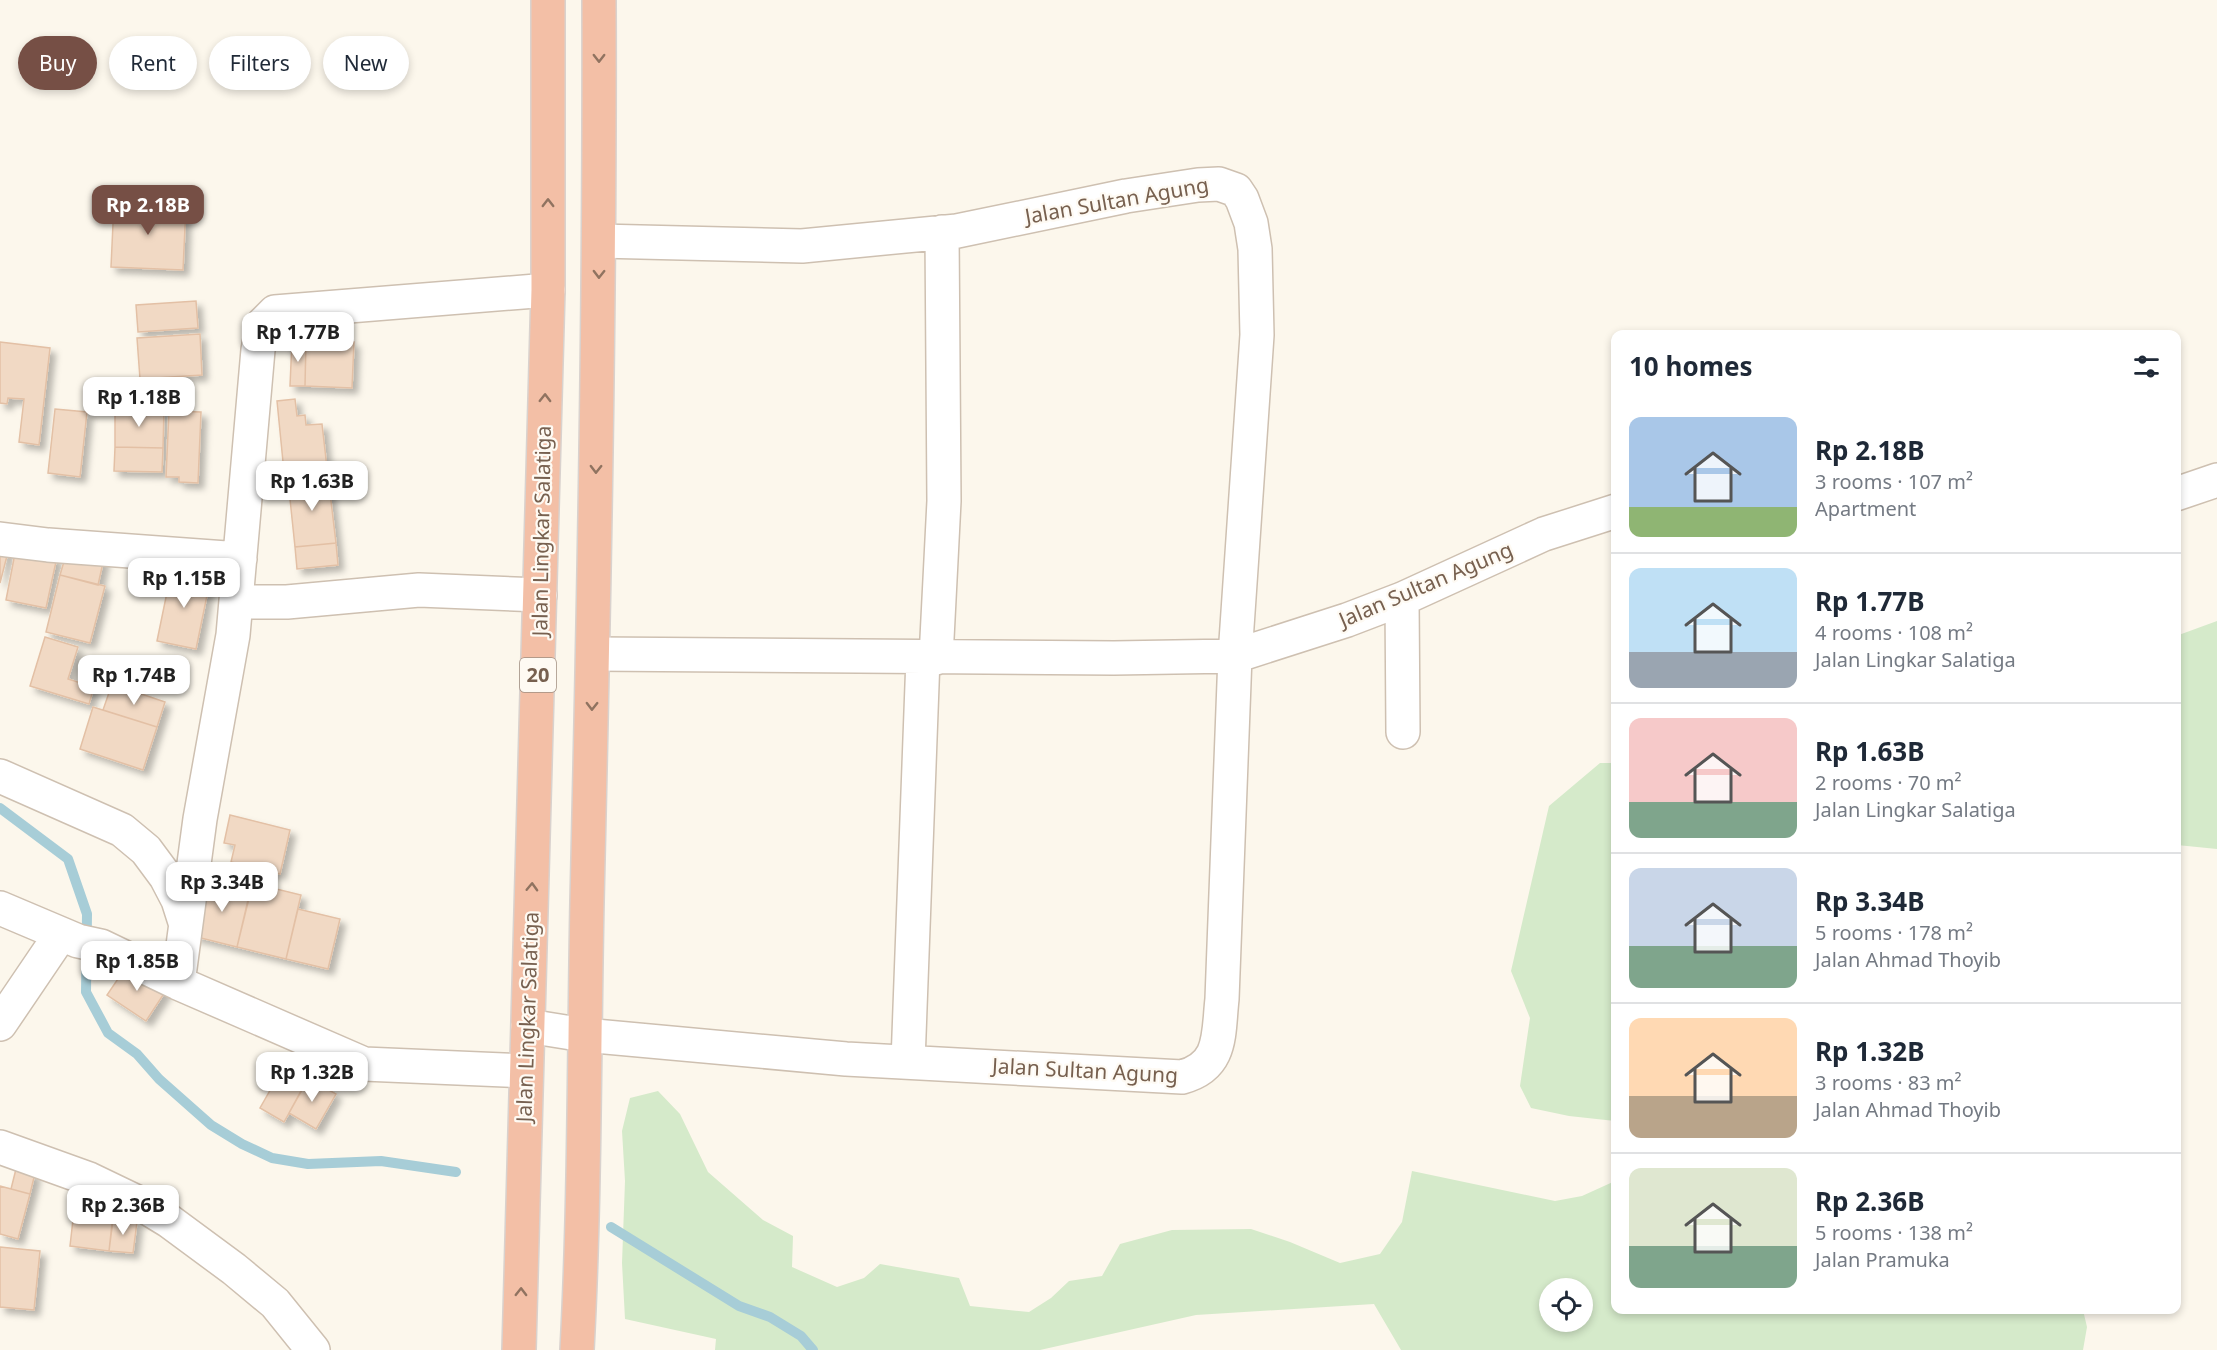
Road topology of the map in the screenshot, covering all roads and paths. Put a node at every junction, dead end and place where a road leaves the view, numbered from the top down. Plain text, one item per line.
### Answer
1 (548, 0) edge
2 (599, 0) edge
3 (942, 232) junction
4 (599, 242) junction
5 (548, 290) junction
6 (2217, 480) edge
7 (2181, 492) edge
8 (1611, 514) edge
9 (0, 539) edge
10 (240, 559) junction
11 (540, 595) junction
12 (1402, 599) junction
13 (236, 602) junction
14 (593, 654) junction
15 (1235, 656) junction
16 (929, 658) junction
17 (1403, 732) dead end
18 (0, 776) edge
19 (0, 908) edge
20 (186, 924) junction
21 (80, 940) junction
22 (178, 983) junction
23 (0, 1024) edge
24 (528, 1026) junction
25 (584, 1035) junction
26 (908, 1062) junction
27 (526, 1071) junction
28 (0, 1148) edge
29 (313, 1350) edge
30 (519, 1350) edge
31 (577, 1350) edge

5 -> 1 highway, Jalan Lingkar Salatiga / 20
2 -> 4 highway
3 - 4 street, Jalan Sultan Agung
3 - 15 street, Jalan Sultan Agung
3 - 16 street
4 -> 14 highway
5 - 10 street
11 -> 5 highway, Jalan Lingkar Salatiga / 20
6 - 7 street
8 - 12 street, Jalan Sultan Agung
9 - 10 street
10 - 13 street
11 - 13 street
24 -> 11 highway, Jalan Lingkar Salatiga / 20
12 - 15 street, Jalan Sultan Agung
12 - 17 street
13 - 20 street
14 - 16 street, Jalan Sultan Agung
14 -> 25 highway
15 - 16 street, Jalan Sultan Agung
15 - 26 street, Jalan Sultan Agung
16 - 26 street
18 - 20 street
19 - 21 street
20 - 22 street
21 - 22 street
21 - 23 street
22 - 27 street
24 - 25 street, Jalan Sultan Agung
24 - 27 highway, Jalan Lingkar Salatiga / 20
25 - 26 street, Jalan Sultan Agung
25 - 31 highway
30 -> 27 highway, Jalan Lingkar Salatiga / 20
28 - 29 street

